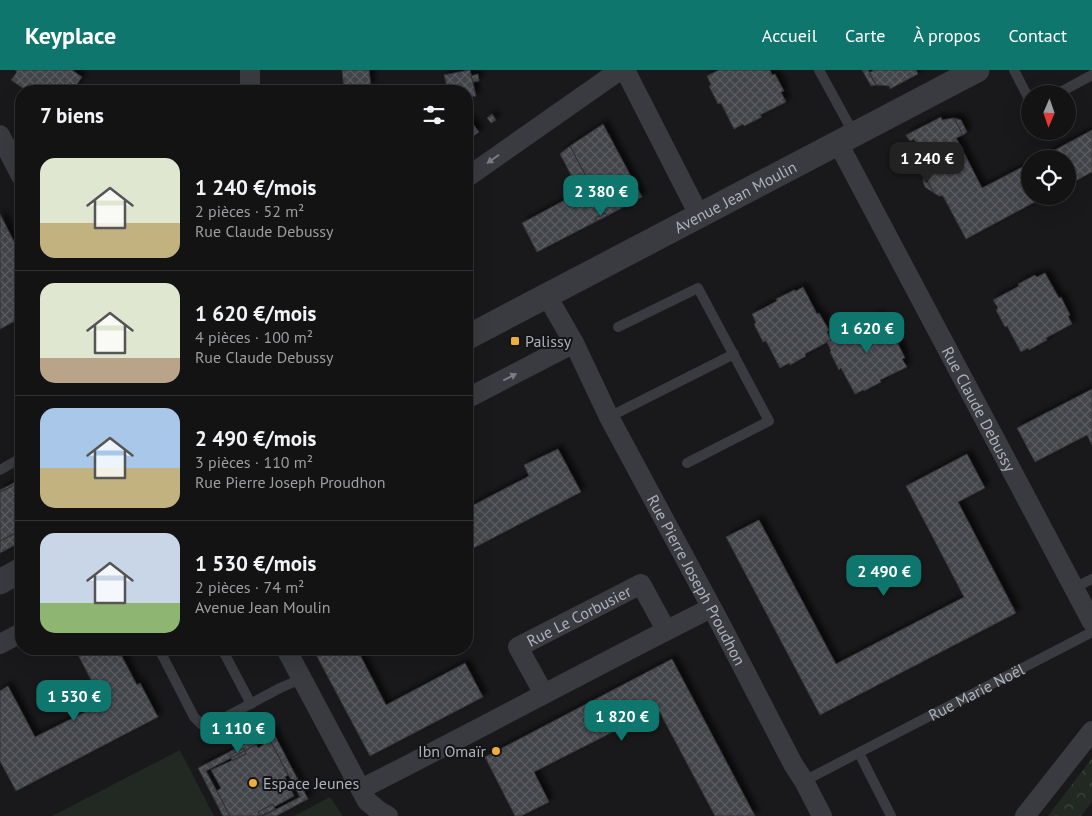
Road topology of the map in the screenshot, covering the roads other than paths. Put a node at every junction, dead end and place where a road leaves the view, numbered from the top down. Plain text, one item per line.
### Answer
1 (250, 70) edge
2 (620, 70) edge
3 (626, 70) edge
4 (819, 70) edge
5 (977, 70) edge
6 (1014, 70) edge
7 (1092, 76) edge
8 (250, 85) edge
9 (1022, 85) edge
10 (1075, 85) edge
11 (0, 135) edge
12 (846, 139) junction
13 (15, 164) edge
14 (473, 173) edge
15 (699, 215) junction
16 (547, 296) junction
17 (618, 327) dead end
18 (473, 334) edge
19 (574, 344) junction
20 (734, 354) junction
21 (473, 395) edge
22 (609, 417) junction
23 (15, 461) edge
24 (687, 463) dead end
25 (0, 470) edge
26 (15, 573) edge
27 (1092, 579) edge
28 (0, 582) edge
29 (1074, 588) junction
30 (711, 608) junction
31 (1092, 622) edge
32 (666, 630) junction
33 (1092, 632) edge
34 (15, 636) edge
35 (0, 644) edge
36 (162, 655) edge
37 (225, 655) edge
38 (289, 655) edge
39 (301, 679) junction
40 (544, 694) junction
41 (252, 704) junction
42 (1092, 731) edge
43 (859, 753) junction
44 (804, 781) junction
45 (361, 789) junction
46 (388, 816) edge
47 (822, 816) edge
48 (891, 816) edge
49 (1025, 816) edge

1 - 8 street
2 -> 14 street
3 - 15 street
4 - 12 lane
5 - 12 street, Avenue Jean Moulin
6 - 9 lane
7 - 10 lane
11 - 13 street
12 - 15 street, Avenue Jean Moulin
12 - 29 street, Rue Claude Debussy
15 - 16 street, Avenue Jean Moulin
16 - 18 street, Avenue Jean Moulin
16 - 19 street, Rue Pierre Joseph Proudhon
17 - 20 lane
21 -> 19 street
19 - 22 street, Rue Pierre Joseph Proudhon
20 - 22 lane
20 - 24 lane
22 - 30 street, Rue Pierre Joseph Proudhon
23 - 25 lane
26 - 28 street
27 - 29 lane
29 - 31 street, Rue Claude Debussy
30 - 32 street
30 - 44 street, Rue Pierre Joseph Proudhon
32 - 40 street
32 - 40 street, Rue Le Corbusier
33 - 43 lane, Rue Marie Noël
34 - 35 street
36 - 41 lane
37 - 41 lane
38 - 39 street
39 - 41 lane
39 - 45 street
40 - 45 street
42 - 49 street
43 - 44 lane, Rue Marie Noël
43 - 48 lane
44 - 47 street, Rue Pierre Joseph Proudhon
45 - 46 street

